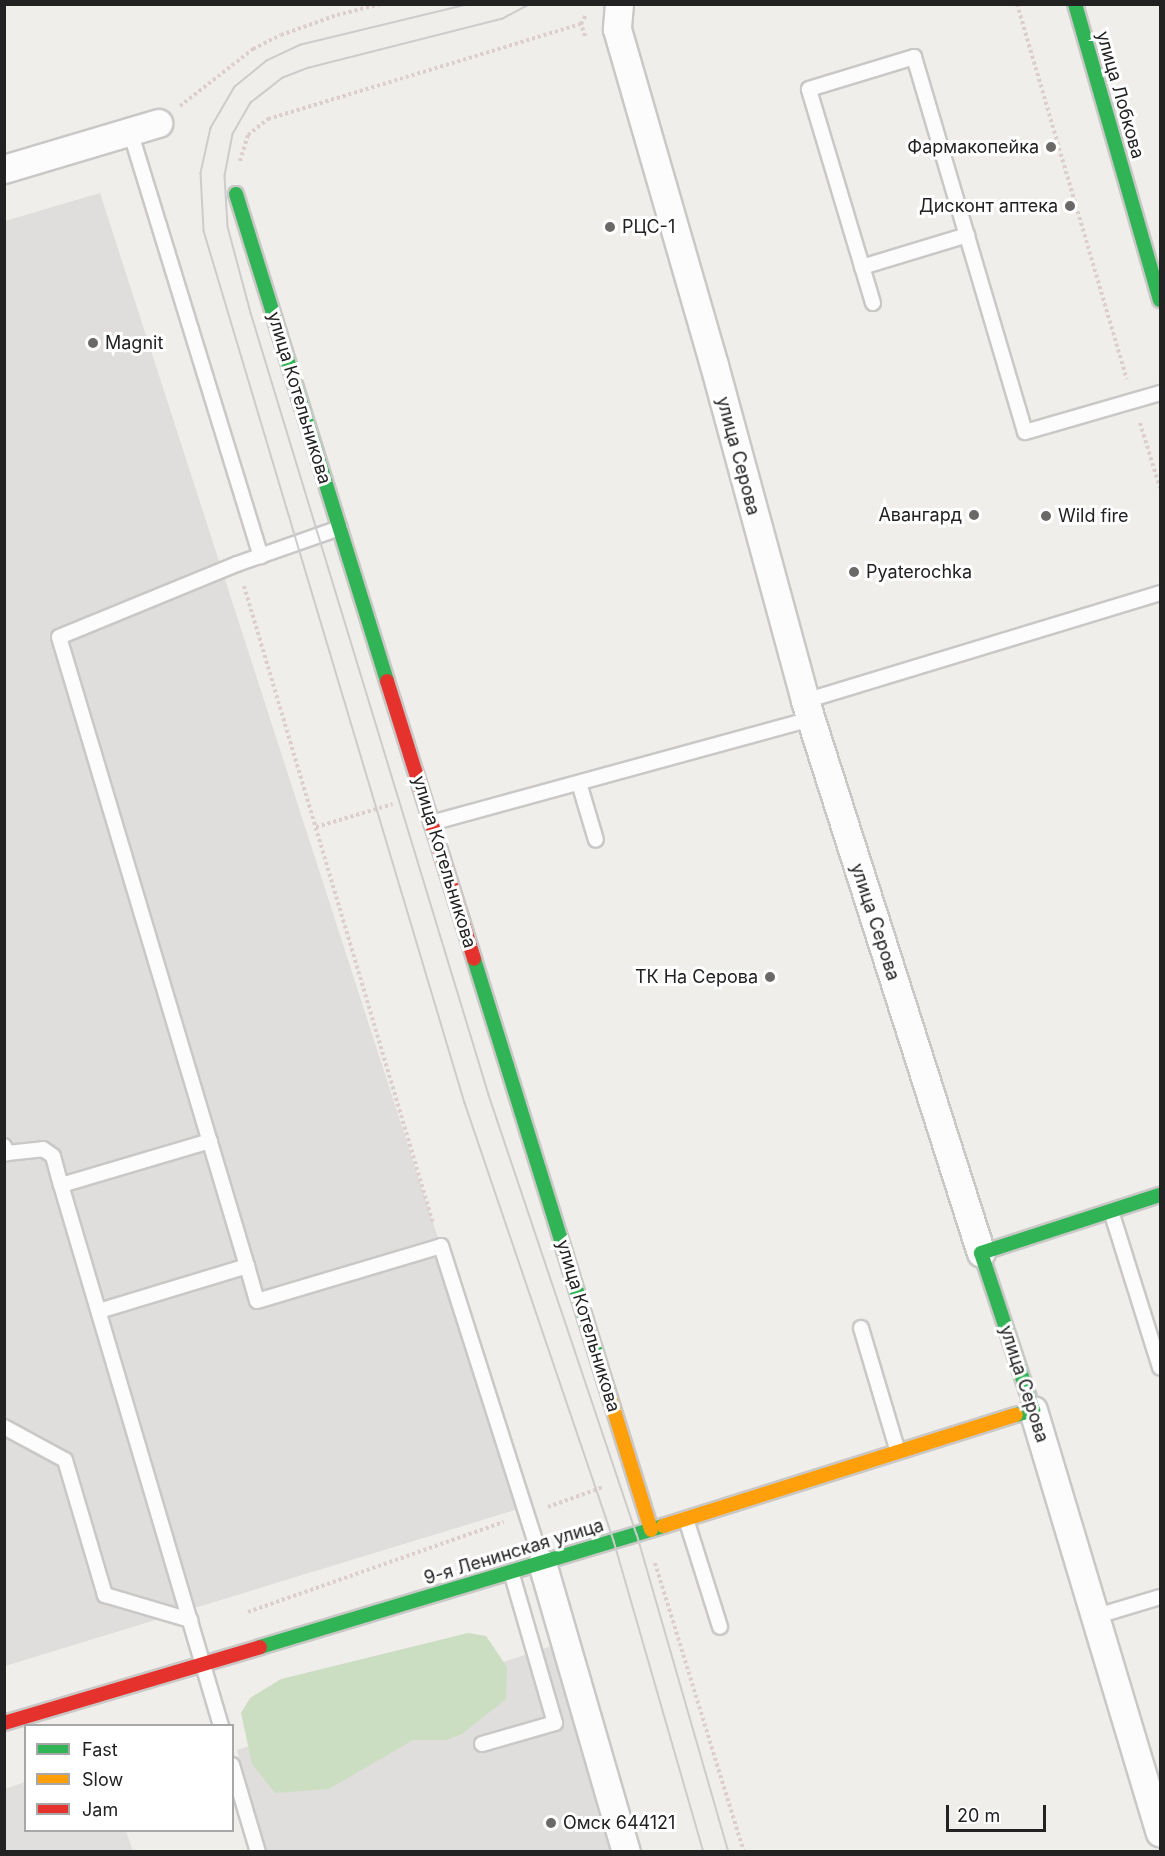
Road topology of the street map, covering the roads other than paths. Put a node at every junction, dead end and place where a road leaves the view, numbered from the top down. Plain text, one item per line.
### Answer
1 (619, 4) edge
2 (1075, 4) edge
3 (158, 123) road end
4 (130, 131) junction
5 (4, 169) edge
6 (236, 194) road end
7 (967, 235) junction
8 (862, 267) junction
9 (1161, 300) edge
10 (873, 303) dead end
11 (1161, 393) edge
12 (340, 528) junction
13 (261, 556) junction
14 (1161, 593) edge
15 (808, 710) junction
16 (579, 783) junction
17 (431, 823) junction
18 (596, 840) dead end
19 (210, 1141) junction
20 (4, 1146) edge
21 (61, 1185) junction
22 (1161, 1195) edge
23 (1111, 1211) junction
24 (981, 1253) junction
25 (247, 1266) junction
26 (99, 1311) junction
27 (861, 1328) dead end
28 (1161, 1367) edge
29 (1033, 1410) junction
30 (4, 1427) edge
31 (898, 1452) junction
32 (686, 1519) junction
33 (648, 1531) junction
34 (542, 1563) junction
35 (511, 1572) junction
36 (1161, 1597) edge
37 (1097, 1616) junction
38 (190, 1620) junction
39 (720, 1627) dead end
40 (203, 1664) junction
41 (4, 1724) edge
42 (221, 1724) edge
43 (482, 1744) dead end
44 (234, 1772) edge
45 (1161, 1832) edge
46 (258, 1851) edge
47 (626, 1851) edge

1 - 15 street, улица Серова
2 - 9 street, улица Лобкова
3 - 4 street
4 - 5 street
4 - 13 lane
6 - 12 street, улица Котельникова
7 - 8 lane
7 - 8 lane
7 - 11 lane
8 - 10 lane
12 - 13 lane
12 - 17 street, улица Котельникова
13 - 19 lane
14 - 15 lane
15 - 16 lane
15 - 24 street, улица Серова
16 - 17 lane
16 - 18 lane
17 - 33 street, улица Котельникова
19 - 21 lane
19 - 25 lane
20 - 21 lane
21 - 26 lane
22 - 23 street
23 - 24 street
23 - 28 lane
24 - 29 street, улица Серова
25 - 26 lane
25 - 34 lane
26 - 38 lane
27 - 31 lane
29 - 31 street, 9-я Ленинская улица
29 - 37 street, улица Серова
30 - 38 lane
31 - 32 street, 9-я Ленинская улица
32 - 33 street, 9-я Ленинская улица
32 - 39 lane
33 - 34 street, 9-я Ленинская улица
34 - 35 street, 9-я Ленинская улица
34 - 47 street
35 - 40 street, 9-я Ленинская улица
35 - 43 lane
36 - 37 lane
37 - 45 street, улица Серова
38 - 40 lane
40 - 41 street, 9-я Ленинская улица
40 - 42 lane
44 - 46 lane

